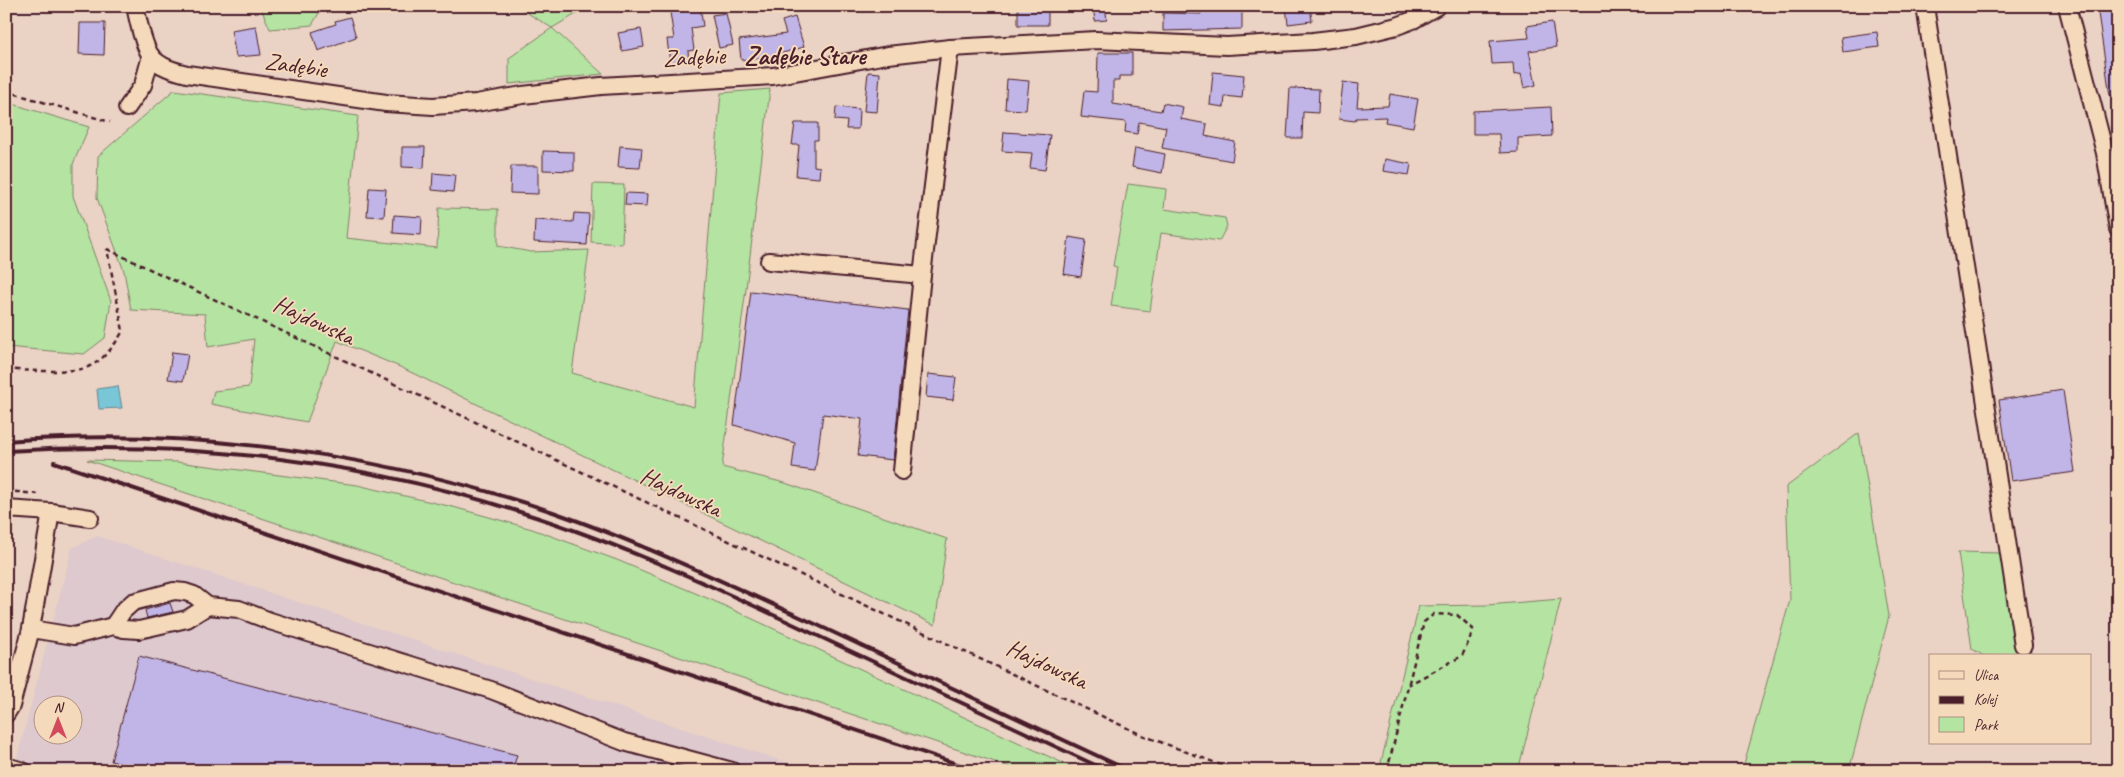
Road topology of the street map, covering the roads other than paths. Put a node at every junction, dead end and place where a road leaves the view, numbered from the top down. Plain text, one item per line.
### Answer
1 (135, 6) edge
2 (1437, 6) edge
3 (1925, 6) edge
4 (2068, 6) edge
5 (950, 48) junction
6 (151, 56) junction
7 (127, 108) dead end
8 (2118, 229) edge
9 (770, 261) dead end
10 (922, 274) junction
11 (902, 471) dead end
12 (6, 509) edge
13 (50, 512) junction
14 (90, 518) dead end
15 (208, 606) junction
16 (113, 626) junction
17 (31, 629) junction
18 (2024, 645) dead end
19 (6, 714) edge
20 (6, 766) edge
21 (23, 771) edge
22 (732, 771) edge

1 - 6 street
2 - 5 street, Zadębie
3 - 18 street
4 - 8 street
5 - 6 street, Zadębie
5 - 10 street
6 - 7 street
9 - 10 street
10 - 11 street
12 - 13 street
13 - 14 street
13 - 17 street
15 - 16 street
15 - 16 street
15 - 22 street
16 - 17 street
17 - 19 street
20 - 21 street

